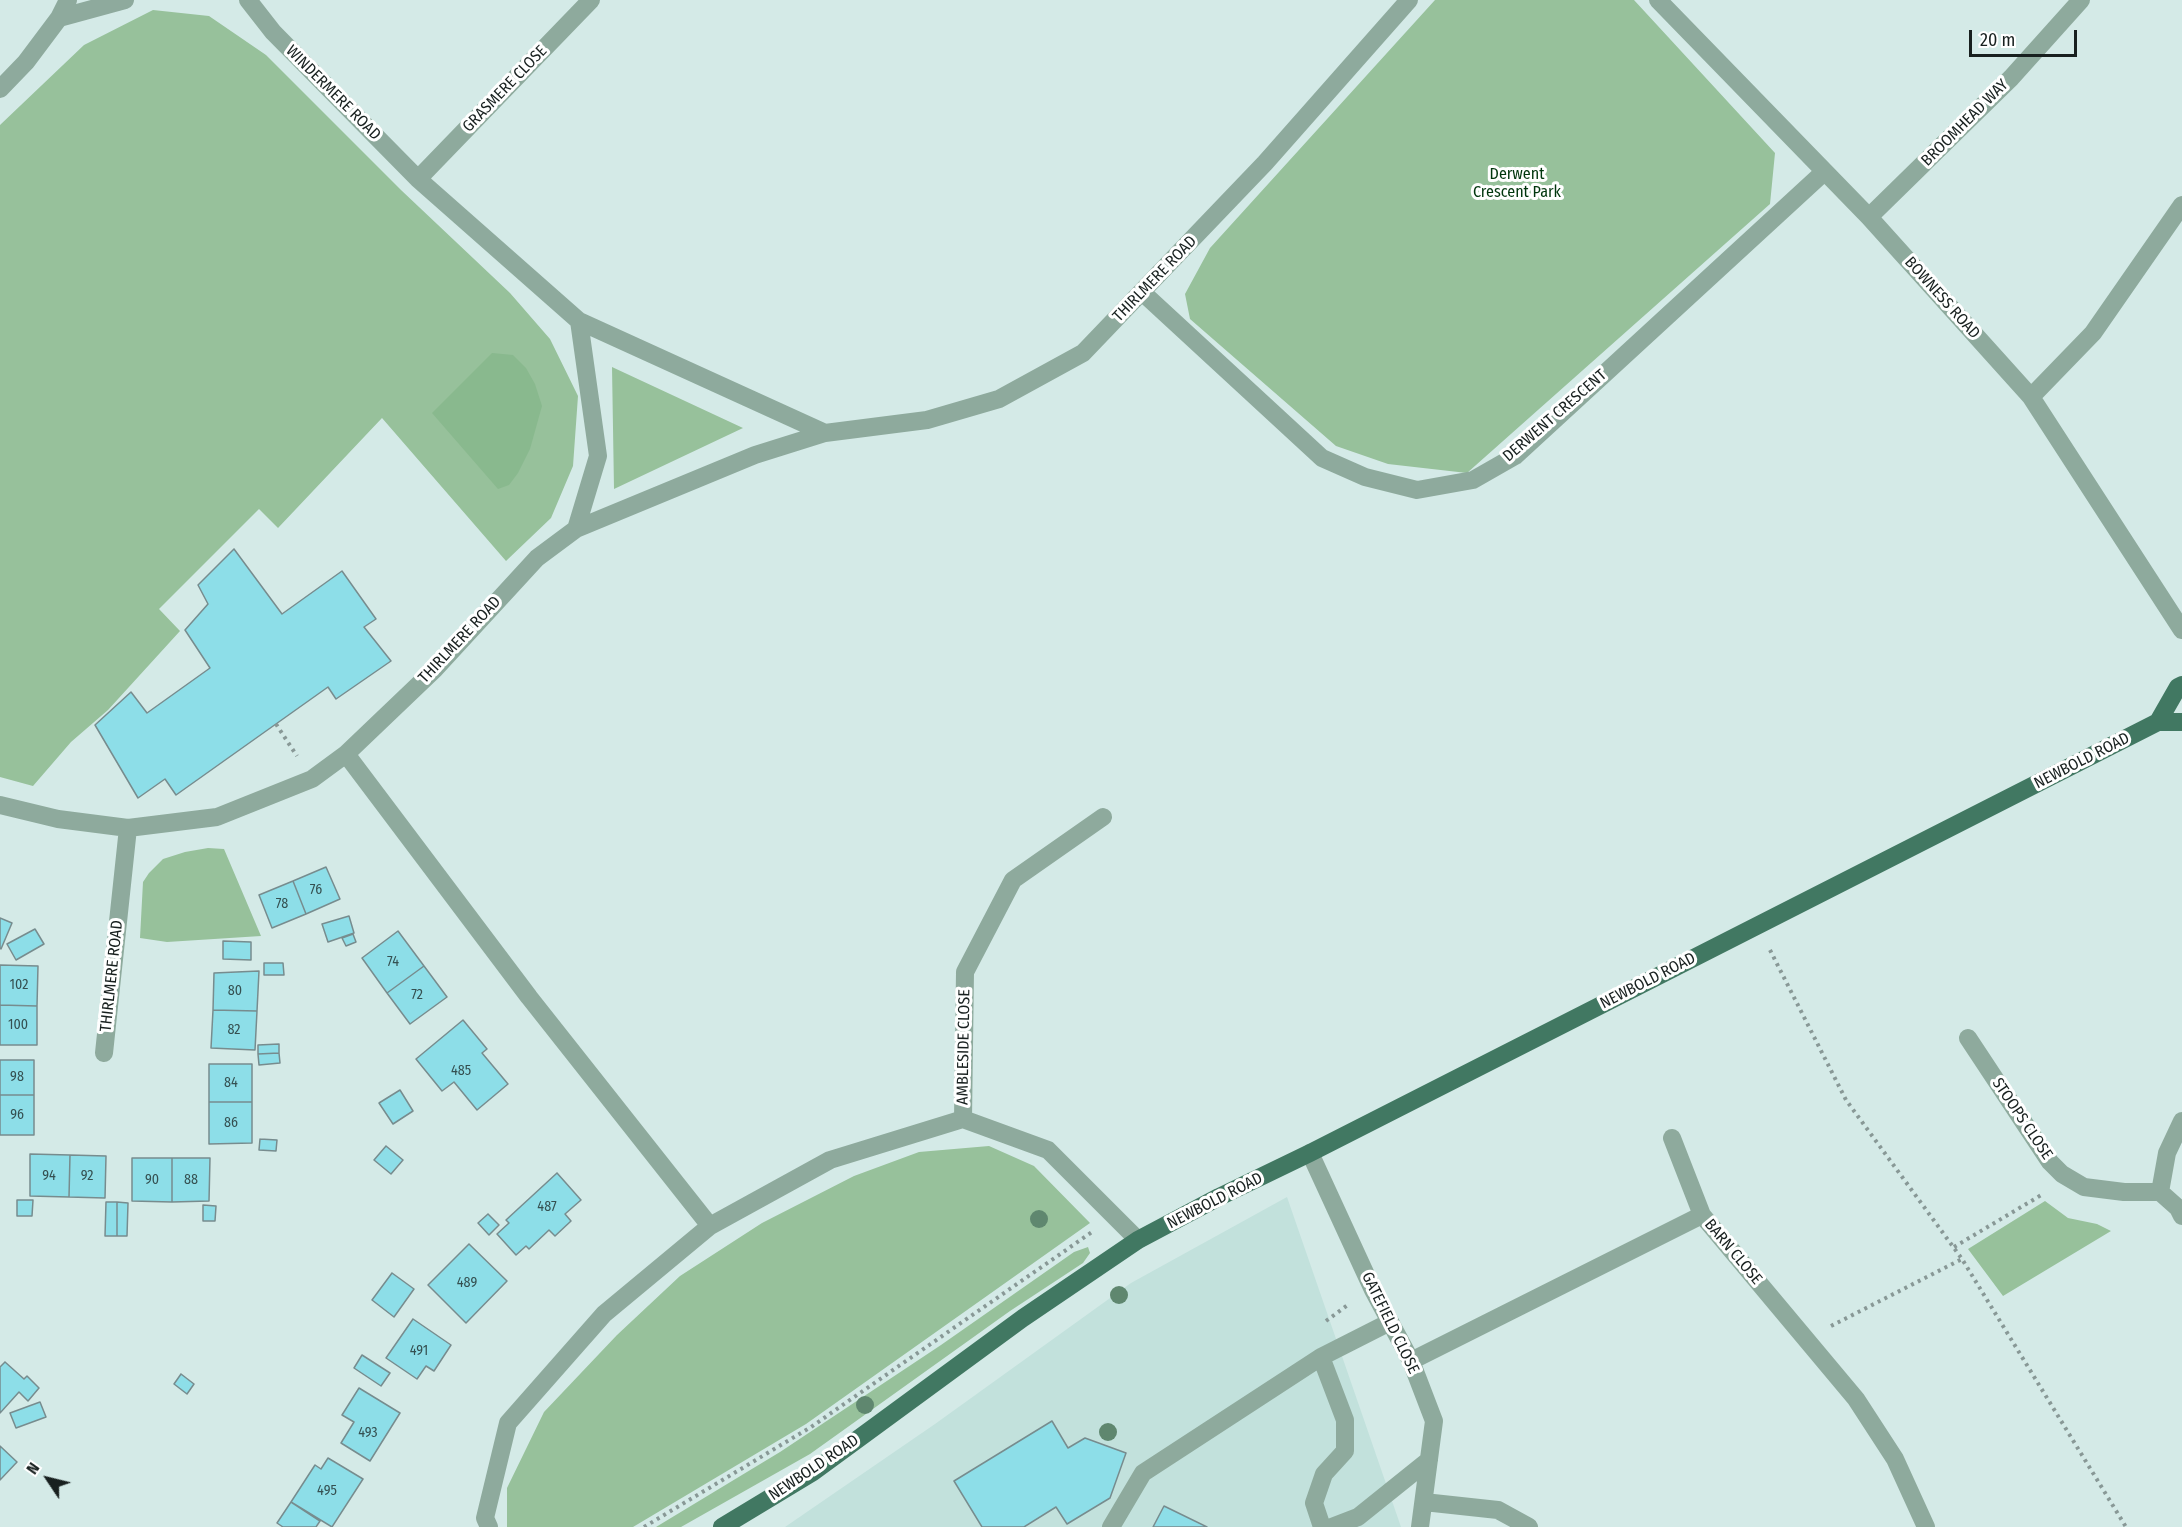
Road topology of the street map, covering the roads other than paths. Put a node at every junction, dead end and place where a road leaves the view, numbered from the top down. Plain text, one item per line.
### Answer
1 (68, 0) edge
2 (125, 0) edge
3 (591, 0) edge
4 (1409, 0) edge
5 (1658, 0) edge
6 (2081, 0) edge
7 (244, 1) edge
8 (60, 18) junction
9 (0, 89) edge
10 (1824, 172) junction
11 (418, 179) junction
12 (2182, 205) edge
13 (1869, 217) junction
14 (1142, 292) junction
15 (579, 321) junction
16 (2031, 397) junction
17 (825, 433) junction
18 (576, 529) junction
19 (2182, 630) edge
20 (2182, 685) edge
21 (2158, 722) junction
22 (2182, 722) edge
23 (346, 754) junction
24 (0, 805) edge
25 (1103, 817) dead end
26 (128, 828) junction
27 (1968, 1038) dead end
28 (104, 1053) dead end
29 (963, 1119) junction
30 (2182, 1120) edge
31 (1672, 1138) dead end
32 (1310, 1153) junction
33 (2160, 1192) junction
34 (1702, 1215) junction
35 (2182, 1216) edge
36 (710, 1227) junction
37 (1138, 1240) junction
38 (1390, 1322) junction
39 (1321, 1357) junction
40 (1411, 1361) junction
41 (1429, 1460) junction
42 (1424, 1502) junction
43 (489, 1527) edge
44 (723, 1527) edge
45 (1111, 1527) edge
46 (1322, 1527) edge
47 (1332, 1527) edge
48 (1420, 1527) edge
49 (1529, 1527) edge
50 (1926, 1527) edge

1 - 8 street
2 - 8 street
3 - 11 street, GRASMERE CLOSE
4 - 14 street, THIRLMERE ROAD
5 - 10 street, BOWNESS ROAD
6 - 13 street, BROOMHEAD WAY
7 - 11 street, WINDERMERE ROAD
8 - 9 street
10 - 13 street, BOWNESS ROAD
10 - 14 street, DERWENT CRESCENT
11 - 15 street
12 - 16 street
13 - 16 street, BOWNESS ROAD
14 - 17 street, THIRLMERE ROAD
15 - 17 street
15 - 18 street
16 - 19 street, BOWNESS ROAD
17 - 18 street, THIRLMERE ROAD
18 - 23 street, THIRLMERE ROAD
20 - 21 main road
21 - 22 main road, NEWBOLD ROAD
21 - 32 main road, NEWBOLD ROAD
23 - 26 street, THIRLMERE ROAD
23 - 36 street
24 - 26 street, THIRLMERE ROAD
25 - 29 street, AMBLESIDE CLOSE
26 - 28 street, THIRLMERE ROAD
27 - 33 street, STOOPS CLOSE
29 - 36 street
29 - 37 street
30 - 33 street
31 - 34 street
32 - 37 main road, NEWBOLD ROAD
32 - 38 street, GATEFIELD CLOSE
33 - 35 street
34 - 40 street, BARN CLOSE
34 - 50 street, BARN CLOSE
36 - 43 street
37 - 44 main road, NEWBOLD ROAD
38 - 39 street
38 - 40 street, GATEFIELD CLOSE
39 - 45 street
39 - 46 street
40 - 41 street, GATEFIELD CLOSE
41 - 42 street, GATEFIELD CLOSE
41 - 47 street
42 - 48 street, GATEFIELD CLOSE
42 - 49 street

